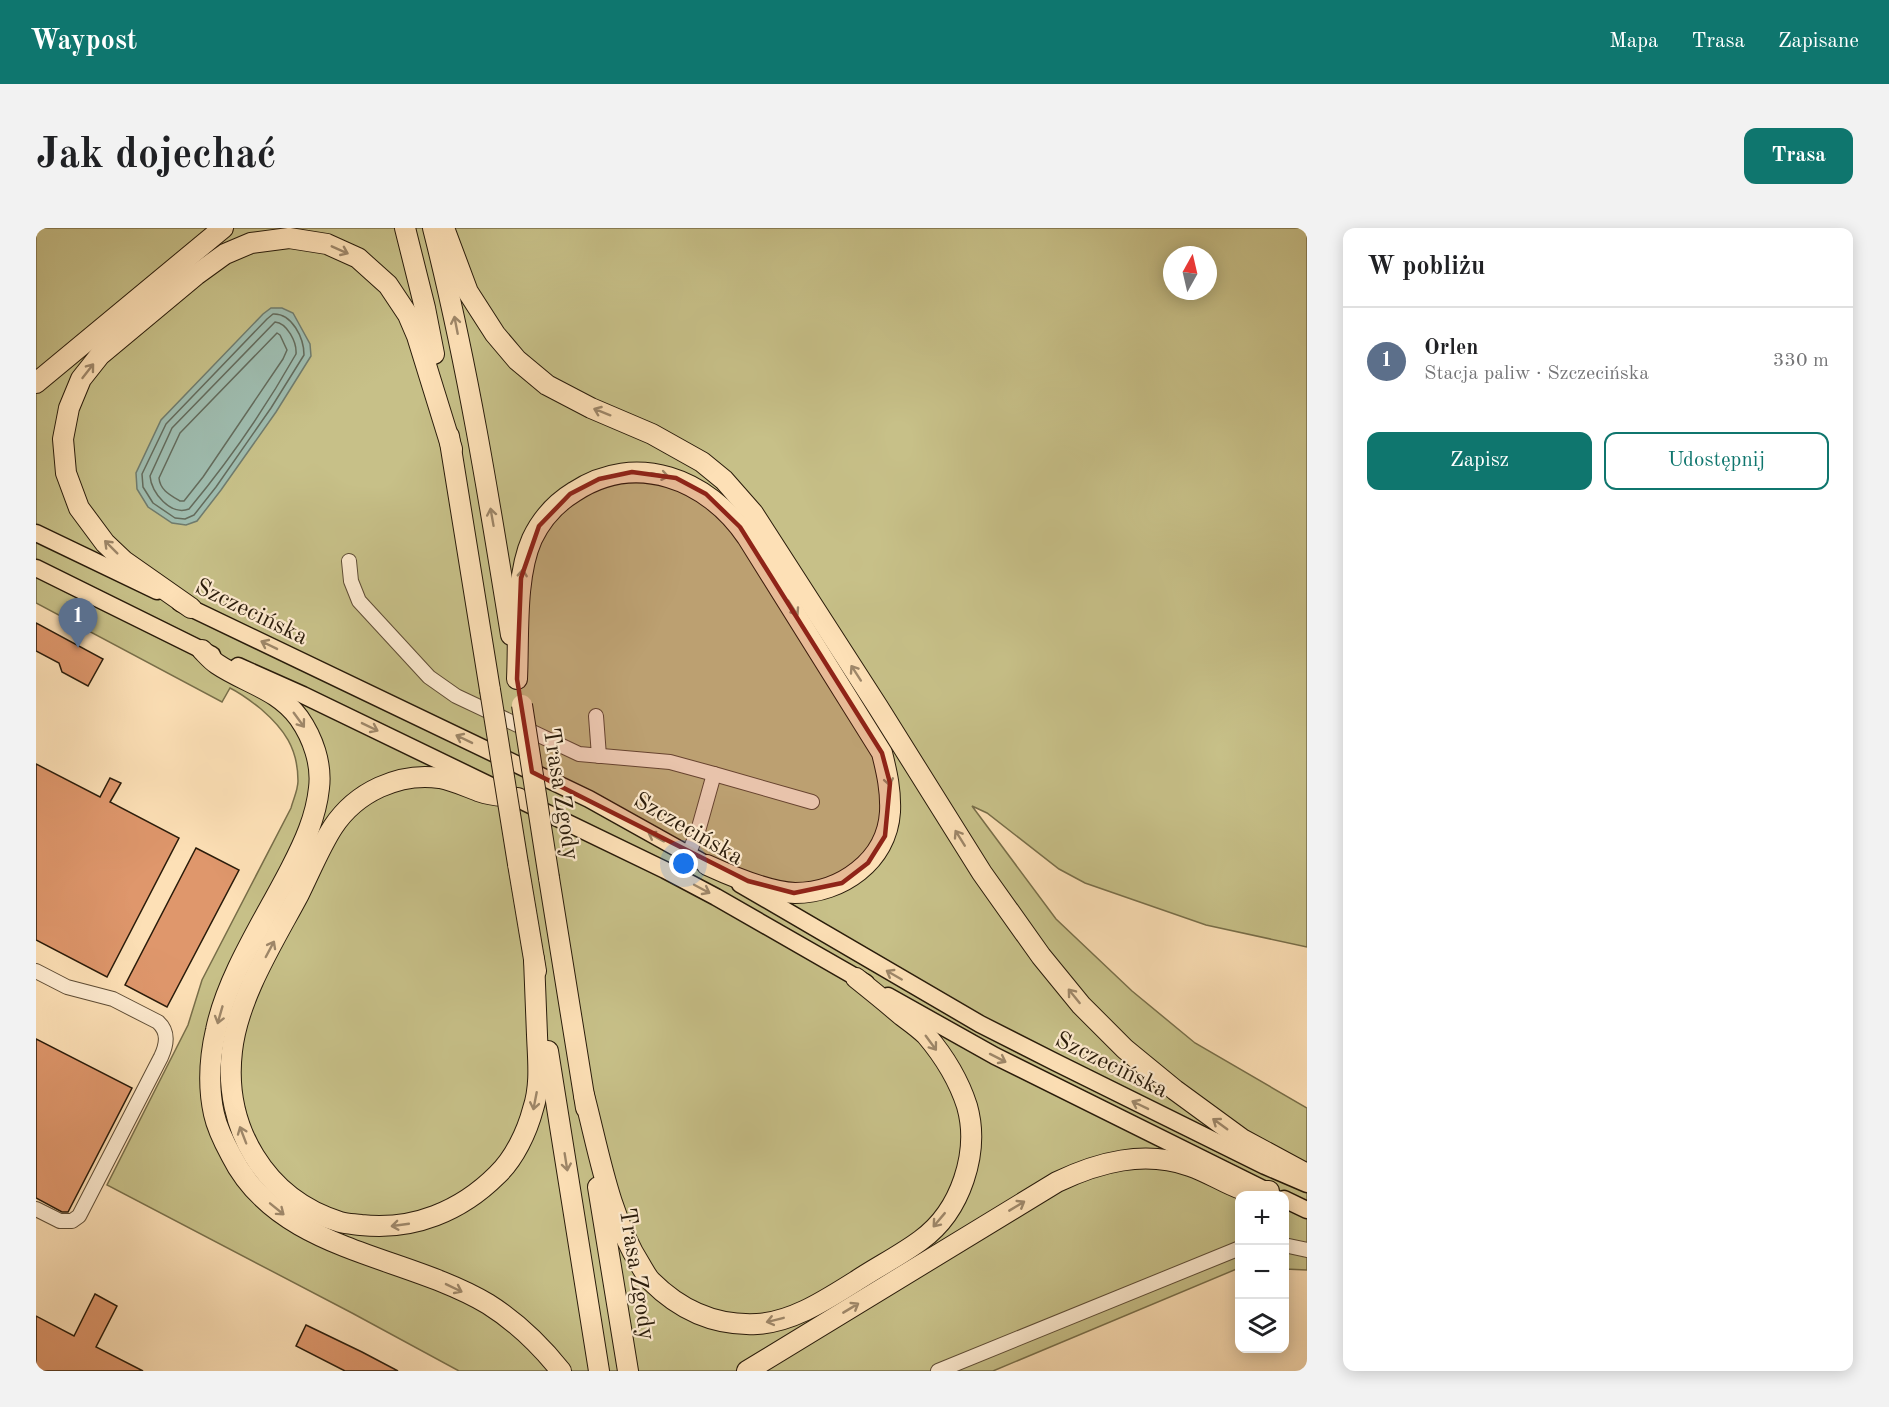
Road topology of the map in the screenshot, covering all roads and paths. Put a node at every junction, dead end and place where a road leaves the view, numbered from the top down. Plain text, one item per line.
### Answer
1 (223, 228) edge
2 (405, 228) edge
3 (433, 228) edge
4 (444, 228) edge
5 (36, 383) edge
6 (452, 449) junction
7 (36, 533) edge
8 (349, 561) dead end
9 (36, 568) edge
10 (191, 608) junction
11 (202, 650) junction
12 (517, 679) junction
13 (596, 716) dead end
14 (599, 756) junction
15 (714, 774) junction
16 (518, 798) junction
17 (812, 802) dead end
18 (688, 855) junction
19 (707, 865) junction
20 (534, 960) junction
21 (36, 971) edge
22 (856, 978) junction
23 (584, 1095) junction
24 (1307, 1174) edge
25 (1307, 1184) edge
26 (1249, 1191) edge
27 (1269, 1191) edge
28 (1289, 1201) edge
29 (36, 1209) edge
30 (1307, 1210) edge
31 (1289, 1246) edge
32 (1235, 1250) edge
33 (1307, 1250) edge
34 (561, 1371) edge
35 (599, 1371) edge
36 (628, 1371) edge
37 (747, 1371) edge
38 (938, 1371) edge

1 - 5 highway
2 - 6 highway
12 -> 3 highway, Trasa Zgody
24 -> 4 highway
10 -> 6 highway
6 - 20 highway, bridge
7 - 10 main road, Szczecińska
8 - 14 lane
9 - 11 main road, Szczecińska
18 -> 10 main road, Szczecińska
11 -> 16 main road, Szczecińska
11 -> 34 highway
12 -> 19 highway
12 - 23 highway, Trasa Zgody, bridge
13 - 14 lane
14 - 15 lane
15 - 17 lane
15 - 18 lane
20 -> 16 highway
16 -> 22 main road, Szczecińska
18 - 19 main road, Szczecińska
25 -> 19 main road, Szczecińska
20 -> 35 highway
21 - 29 lane
22 -> 23 highway
22 -> 27 main road, Szczecińska
23 - 36 highway, Trasa Zgody
37 -> 26 highway
28 - 30 main road, Szczecińska
31 - 33 lane
32 - 38 lane

